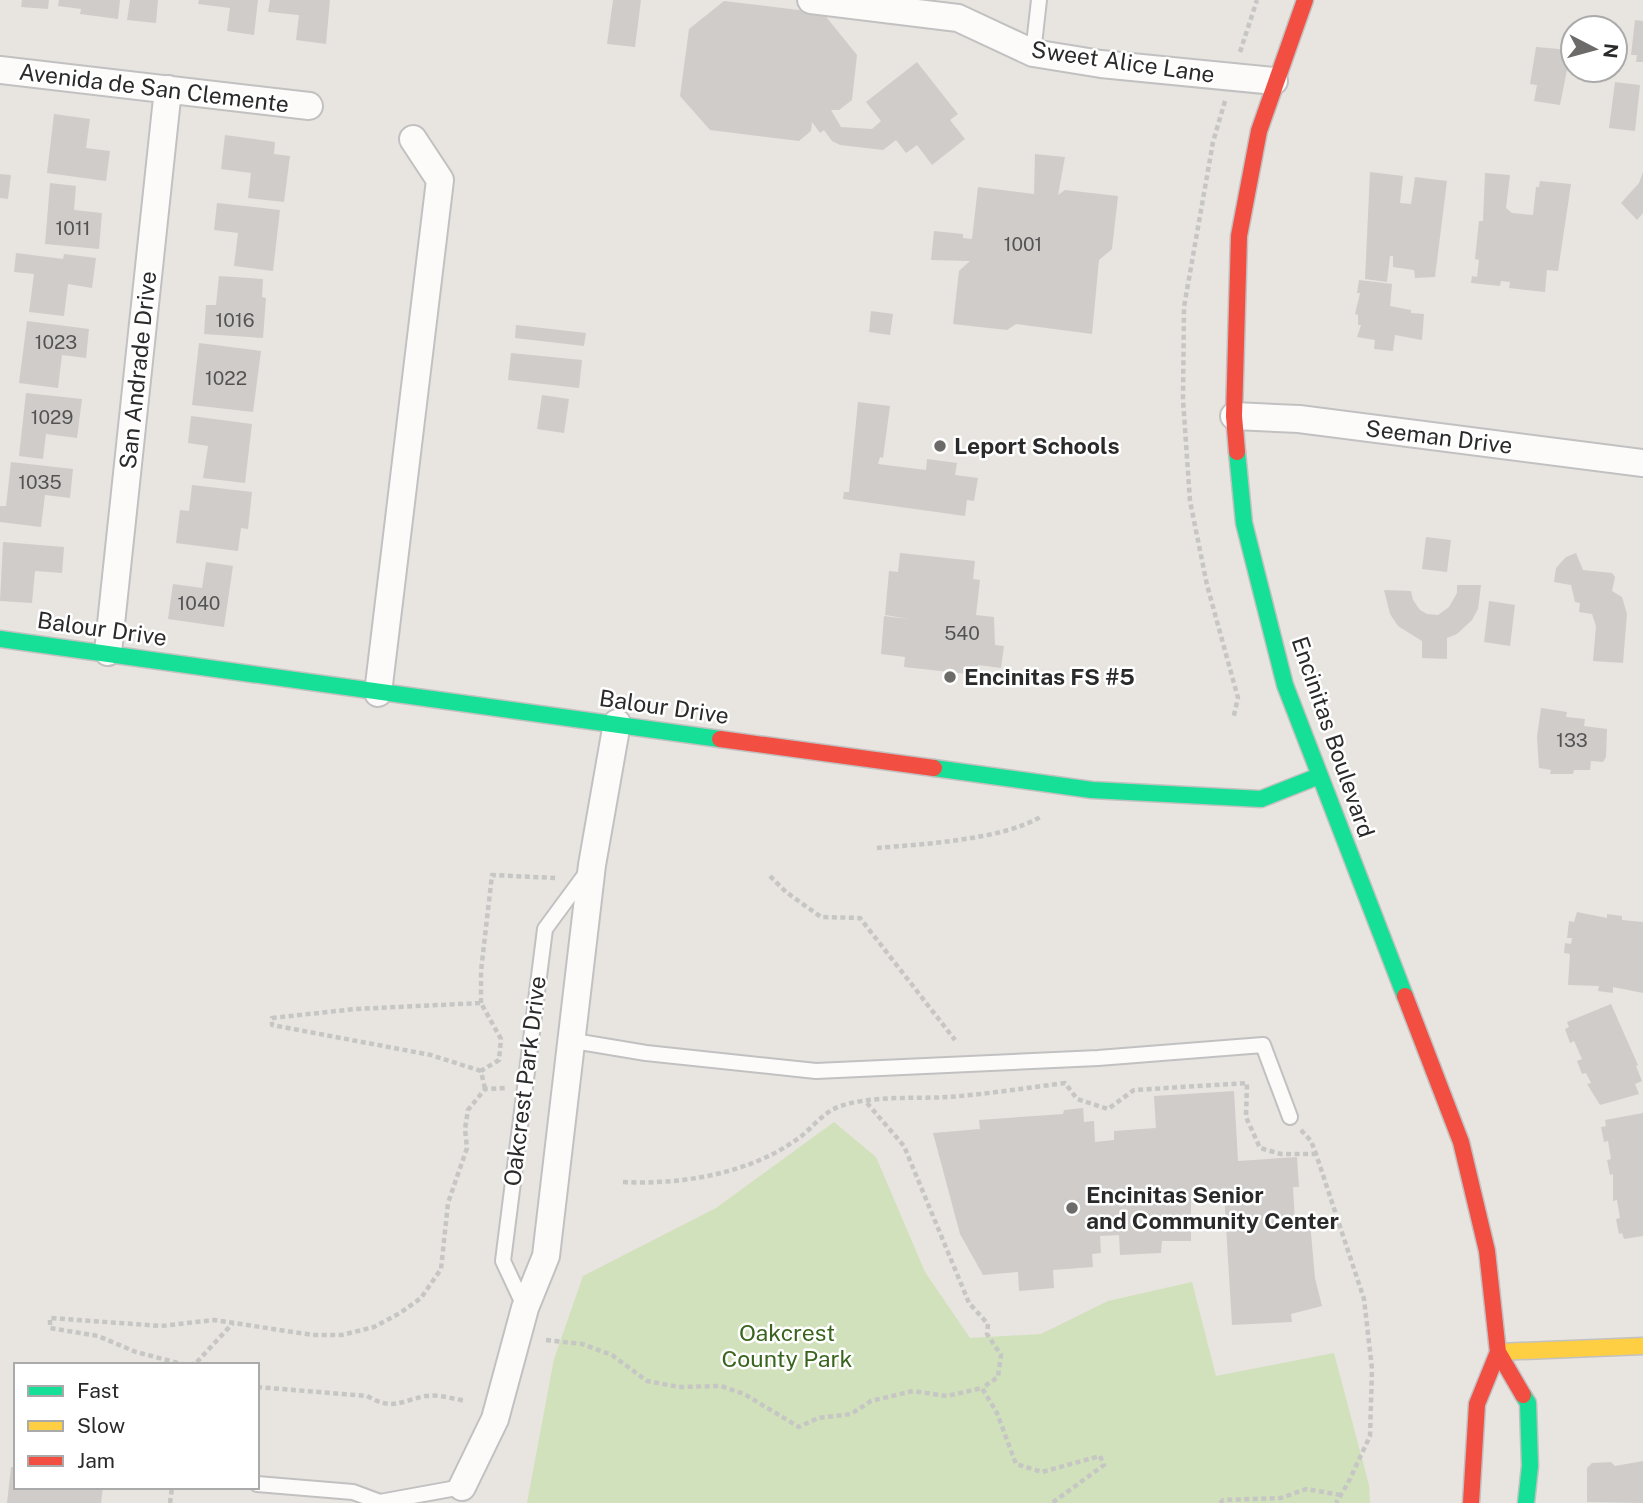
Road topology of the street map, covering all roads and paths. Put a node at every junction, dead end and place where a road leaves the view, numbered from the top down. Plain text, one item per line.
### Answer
1 (811, 0) edge
2 (1039, 0) edge
3 (1305, 0) edge
4 (1033, 53) junction
5 (0, 70) edge
6 (1274, 81) junction
7 (168, 89) junction
8 (309, 106) dead end
9 (413, 139) dead end
10 (1234, 416) junction
11 (1643, 463) edge
12 (0, 639) edge
13 (107, 652) junction
14 (378, 693) junction
15 (617, 723) junction
16 (1319, 776) junction
17 (1052, 810) dead end
18 (877, 848) dead end
19 (592, 865) junction
20 (770, 876) dead end
21 (555, 878) dead end
22 (481, 1003) junction
23 (955, 1040) dead end
24 (573, 1041) junction
25 (481, 1071) junction
26 (510, 1088) dead end
27 (485, 1089) junction
28 (866, 1102) junction
29 (1290, 1117) joint
30 (1316, 1154) junction
31 (623, 1182) dead end
32 (525, 1308) junction
33 (234, 1322) junction
34 (546, 1340) dead end
35 (1643, 1346) edge
36 (1498, 1352) junction
37 (180, 1363) edge
38 (196, 1363) edge
39 (259, 1387) edge
40 (982, 1388) junction
41 (466, 1401) dead end
42 (259, 1484) edge
43 (462, 1487) joint
44 (1341, 1495) junction
45 (1052, 1503) edge
46 (1220, 1503) edge
47 (1336, 1503) edge
48 (1471, 1503) edge
49 (1526, 1503) edge

1 - 4 street, Sweet Alice Lane
2 - 4 lane
3 - 6 main road, Encinitas Boulevard
4 - 6 street, Sweet Alice Lane
5 - 7 street, Avenida de San Clemente
6 - 10 main road, Encinitas Boulevard
7 - 8 street, Avenida de San Clemente
7 - 13 street, San Andrade Drive
9 - 14 street
10 - 11 street, Seeman Drive
10 - 16 main road, Encinitas Boulevard
12 - 13 main road, Balour Drive
13 - 14 main road, Balour Drive
14 - 15 main road, Balour Drive
15 - 16 main road, Balour Drive
15 - 19 street, Oakcrest Park Drive
16 - 36 main road, Encinitas Boulevard
17 - 18 path
19 - 24 street, Oakcrest Park Drive
19 - 32 lane, Oakcrest Park Drive
20 - 23 path
21 - 22 path
22 - 25 path
22 - 25 path
24 - 29 lane
24 - 32 street, Oakcrest Park Drive
25 - 27 path
26 - 27 path
27 - 33 path
28 - 30 path
28 - 31 path
28 - 40 path
29 - 30 path
30 - 44 path
32 - 43 street, Oakcrest Park Drive
33 - 37 path
33 - 38 path
34 - 40 path
35 - 36 main road
36 - 48 main road, Encinitas Boulevard
36 - 49 main road, Encinitas Boulevard
39 - 41 path
40 - 45 path
42 - 43 lane
44 - 46 path
44 - 47 path

